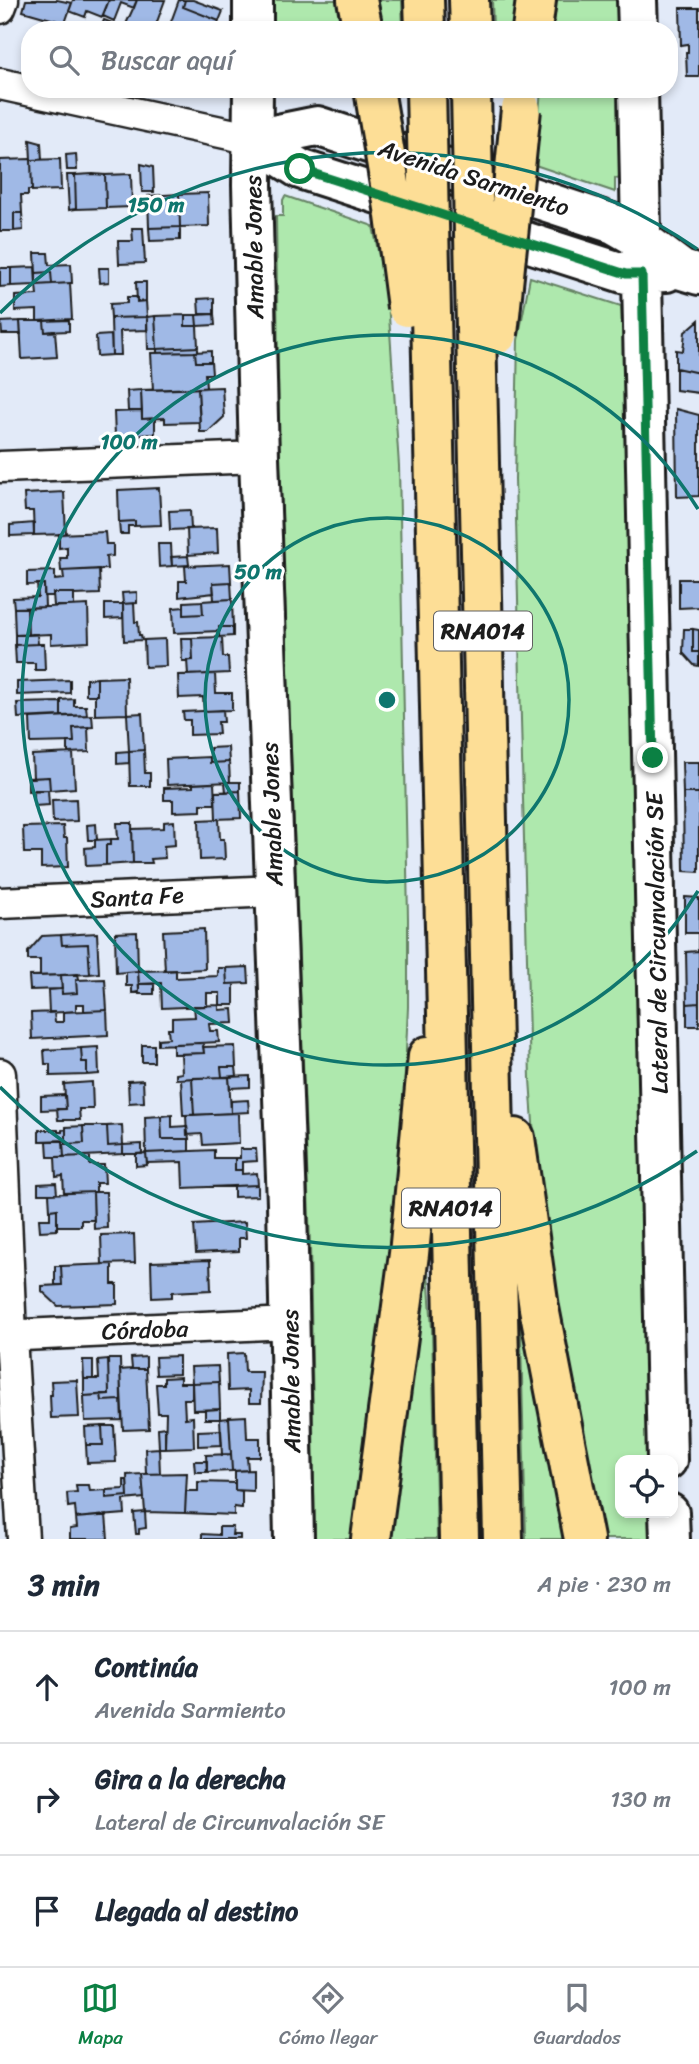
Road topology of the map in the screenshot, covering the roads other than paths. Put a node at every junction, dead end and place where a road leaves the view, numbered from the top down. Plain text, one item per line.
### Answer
1 (3, 0) edge
2 (253, 0) edge
3 (357, 0) edge
4 (424, 0) edge
5 (469, 0) edge
6 (536, 0) edge
7 (637, 0) edge
8 (0, 8) edge
9 (253, 21) edge
10 (361, 21) edge
11 (425, 21) edge
12 (470, 21) edge
13 (533, 21) edge
14 (638, 21) edge
15 (0, 84) edge
16 (21, 89) edge
17 (64, 98) edge
18 (253, 98) edge
19 (376, 98) edge
20 (426, 98) edge
21 (471, 98) edge
22 (638, 98) edge
23 (522, 99) edge
24 (253, 139) junction
25 (642, 257) junction
26 (691, 272) edge
27 (419, 310) junction
28 (487, 331) junction
29 (259, 457) junction
30 (0, 467) edge
31 (444, 876) junction
32 (274, 891) junction
33 (0, 903) edge
34 (490, 934) junction
35 (0, 1074) edge
36 (290, 1324) junction
37 (6, 1336) edge
38 (667, 1455) edge
39 (669, 1518) edge
40 (23, 1539) edge
41 (294, 1539) edge
42 (372, 1539) edge
43 (459, 1539) edge
44 (503, 1539) edge
45 (584, 1539) edge
46 (670, 1539) edge

1 - 8 street
2 - 9 street
3 - 10 highway
4 - 11 highway
5 - 12 highway
6 - 13 highway
7 - 14 street
15 - 16 street, Avenida Sarmiento
17 - 24 street, Avenida Sarmiento
18 - 24 street, Amable Jones
19 - 27 highway, bridge
20 - 27 highway, RNA014, bridge
21 - 28 highway, RNA014, bridge
22 - 25 street, Lateral de Circunvalación SE
23 - 28 highway, bridge
24 - 25 street, Avenida Sarmiento
24 - 29 street, Amable Jones
25 - 26 street, Avenida Sarmiento
25 - 38 street, Lateral de Circunvalación SE
27 - 31 highway, RNA014
28 - 34 highway, RNA014
29 - 30 street
29 - 32 street, Amable Jones
31 - 42 highway
31 - 43 highway, RNA014
32 - 33 street, Santa Fe
32 - 36 street, Amable Jones
34 - 44 highway, RNA014
34 - 45 highway
35 - 37 street
36 - 37 street, Córdoba
36 - 41 street, Amable Jones
37 - 40 street
39 - 46 street

